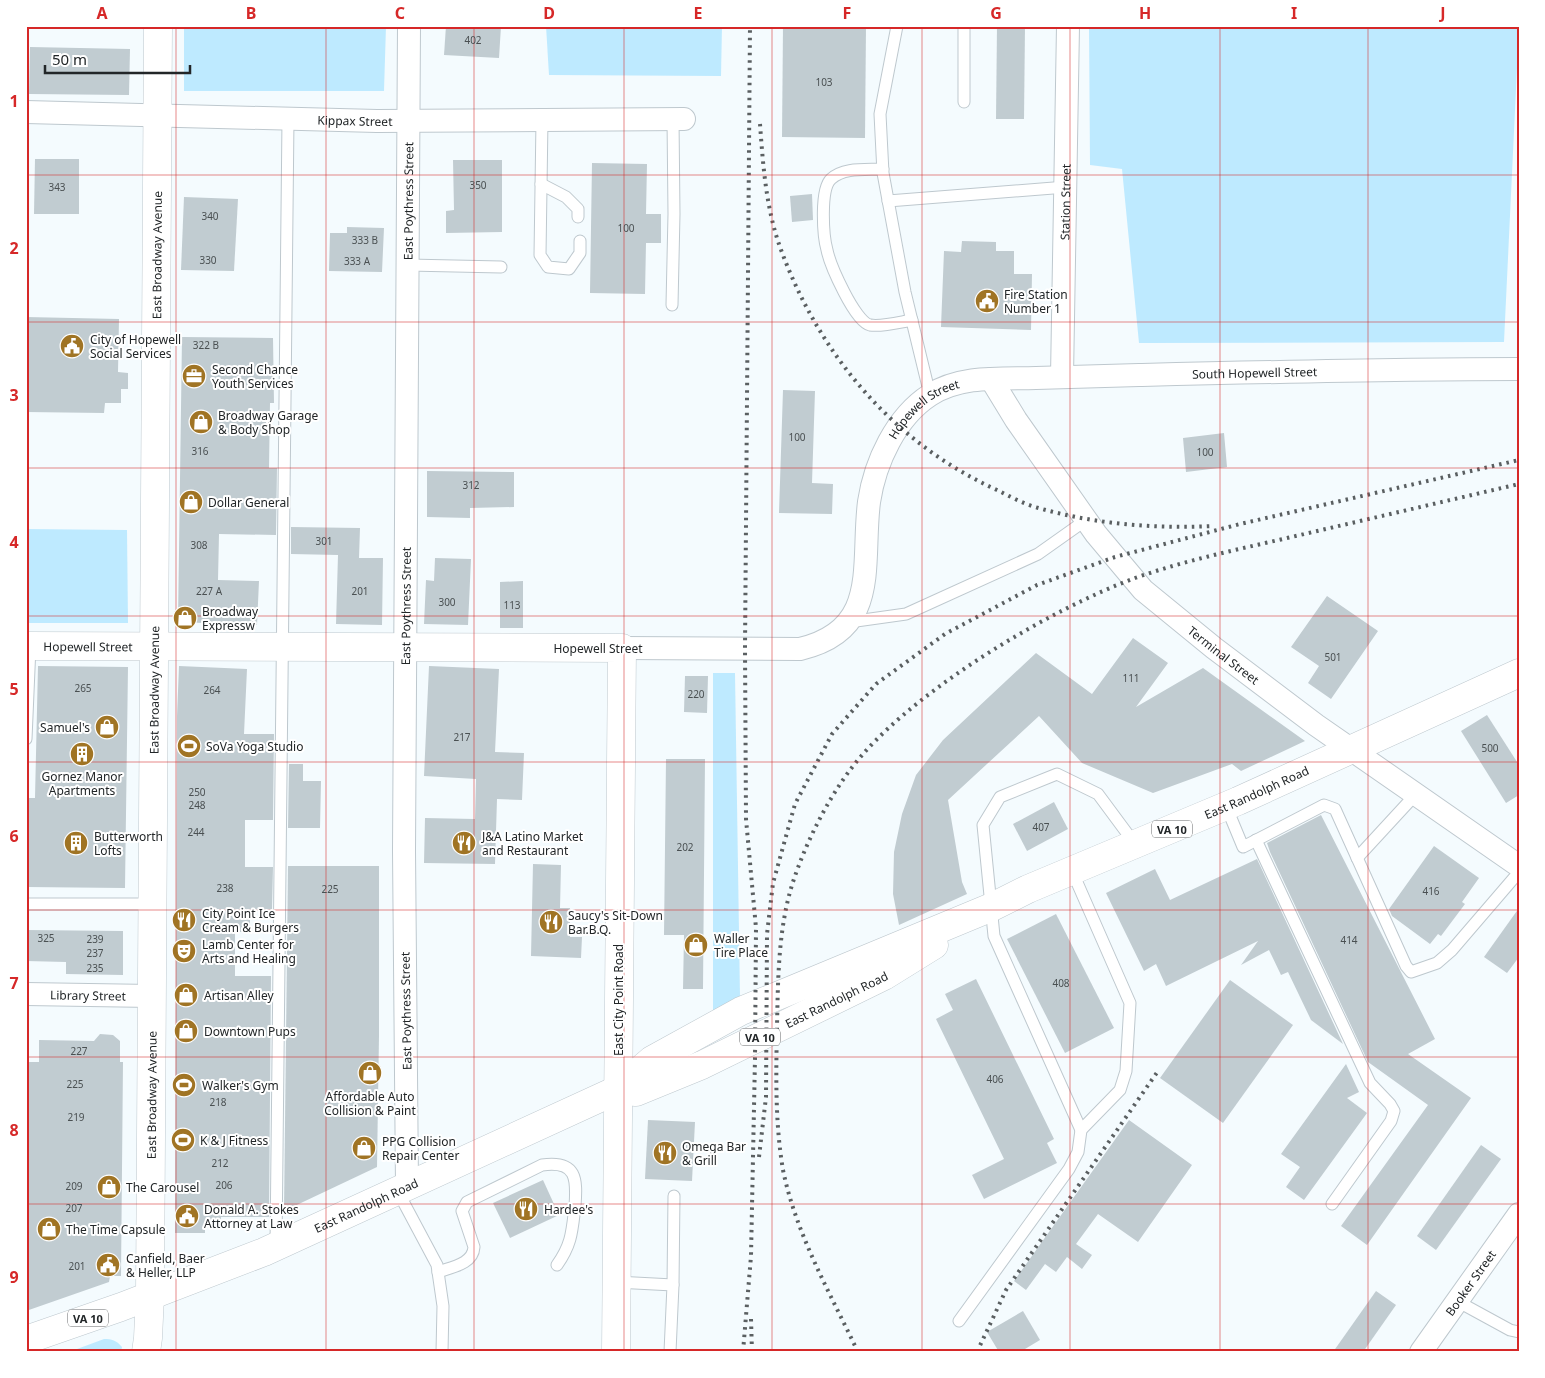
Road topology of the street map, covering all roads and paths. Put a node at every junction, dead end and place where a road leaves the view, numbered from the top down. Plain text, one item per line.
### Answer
1 (158, 26) edge
2 (409, 26) edge
3 (897, 26) edge
4 (964, 26) edge
5 (1068, 26) edge
6 (964, 102) dead end
7 (26, 112) edge
8 (157, 116) junction
9 (288, 119) junction
10 (678, 119) joint
11 (407, 120) junction
12 (542, 120) junction
13 (882, 169) junction
14 (541, 184) junction
15 (1066, 188) junction
16 (888, 201) junction
17 (578, 217) dead end
18 (580, 241) dead end
19 (408, 265) junction
20 (501, 267) dead end
21 (672, 305) dead end
22 (912, 320) junction
23 (1519, 369) edge
24 (1062, 377) junction
25 (991, 379) junction
26 (930, 395) junction
27 (1086, 520) junction
28 (849, 622) junction
29 (28, 646) edge
30 (154, 647) junction
31 (282, 647) junction
32 (406, 648) junction
33 (622, 648) junction
34 (1519, 673) edge
35 (26, 739) edge
36 (1351, 749) junction
37 (1416, 794) junction
38 (1226, 806) junction
39 (1256, 840) junction
40 (1135, 844) junction
41 (1357, 858) junction
42 (1519, 866) edge
43 (1072, 871) junction
44 (1519, 872) edge
45 (26, 904) edge
46 (152, 904) junction
47 (992, 907) junction
48 (26, 994) edge
49 (152, 996) junction
50 (617, 1090) junction
51 (1081, 1130) junction
52 (402, 1188) junction
53 (674, 1196) dead end
54 (1332, 1204) dead end
55 (1519, 1214) edge
56 (276, 1246) junction
57 (557, 1264) dead end
58 (438, 1272) junction
59 (616, 1282) junction
60 (673, 1285) junction
61 (150, 1296) junction
62 (1456, 1300) junction
63 (958, 1321) dead end
64 (1519, 1332) edge
65 (26, 1340) edge
66 (146, 1352) edge
67 (442, 1352) edge
68 (616, 1352) edge
69 (670, 1352) edge
70 (1421, 1352) edge

1 - 8 main road, East Broadway Avenue
2 - 11 street, East Poythress Street
3 - 13 lane
4 - 6 lane
5 - 15 street, Station Street
7 - 8 street, Kippax Street
8 - 9 street, Kippax Street
8 - 30 main road, East Broadway Avenue
9 - 11 street, Kippax Street
9 - 31 lane
10 - 12 street, Kippax Street
10 - 21 lane
11 - 12 street, Kippax Street
11 - 19 street, East Poythress Street
12 - 14 lane
13 - 16 lane
13 - 22 lane
14 - 17 lane
14 - 18 lane
15 - 16 lane
15 - 24 street, Station Street
16 - 22 lane
19 - 20 lane
19 - 32 street, East Poythress Street
22 - 26 lane
23 - 24 street, South Hopewell Street
24 - 25 street, South Hopewell Street
25 - 26 street, Hopewell Street
25 - 27 street, Terminal Street
26 - 28 street, Hopewell Street
27 - 28 lane
27 - 36 street, Terminal Street
28 - 33 street, Hopewell Street
29 - 30 main road, Hopewell Street
29 - 35 lane
30 - 31 main road, Hopewell Street
30 - 46 main road, East Broadway Avenue
31 - 32 main road, Hopewell Street
31 - 56 lane
32 - 33 main road, Hopewell Street
32 - 52 street, East Poythress Street
33 - 50 main road, East City Point Road
34 - 36 main road, East Randolph Road / VA 10
36 - 37 street, Terminal Street
36 - 38 main road, East Randolph Road / VA 10
37 - 41 lane
37 - 42 street, Terminal Street
38 - 39 lane
38 - 40 main road, East Randolph Road / VA 10
39 - 41 lane
39 - 54 lane
40 - 43 main road, East Randolph Road / VA 10
40 - 47 lane
41 - 44 lane
43 - 47 main road, East Randolph Road / VA 10
43 - 51 lane
45 - 46 lane
46 - 49 main road, East Broadway Avenue
47 - 50 main road, East Randolph Road / VA 10
47 - 51 lane
48 - 49 street, Library Street
49 - 61 main road, East Broadway Avenue
50 - 52 main road, East Randolph Road / VA 10
50 - 59 main road, East City Point Road
51 - 63 lane
52 - 56 main road, East Randolph Road / VA 10
52 - 58 lane
53 - 60 lane
55 - 62 street, Booker Street
56 - 61 main road, East Randolph Road / VA 10
57 - 58 lane
58 - 67 lane
59 - 60 lane
59 - 68 main road, East City Point Road
60 - 69 lane
61 - 65 main road, East Randolph Road / VA 10
61 - 66 main road, East Broadway Avenue
62 - 64 lane
62 - 70 street, Booker Street

